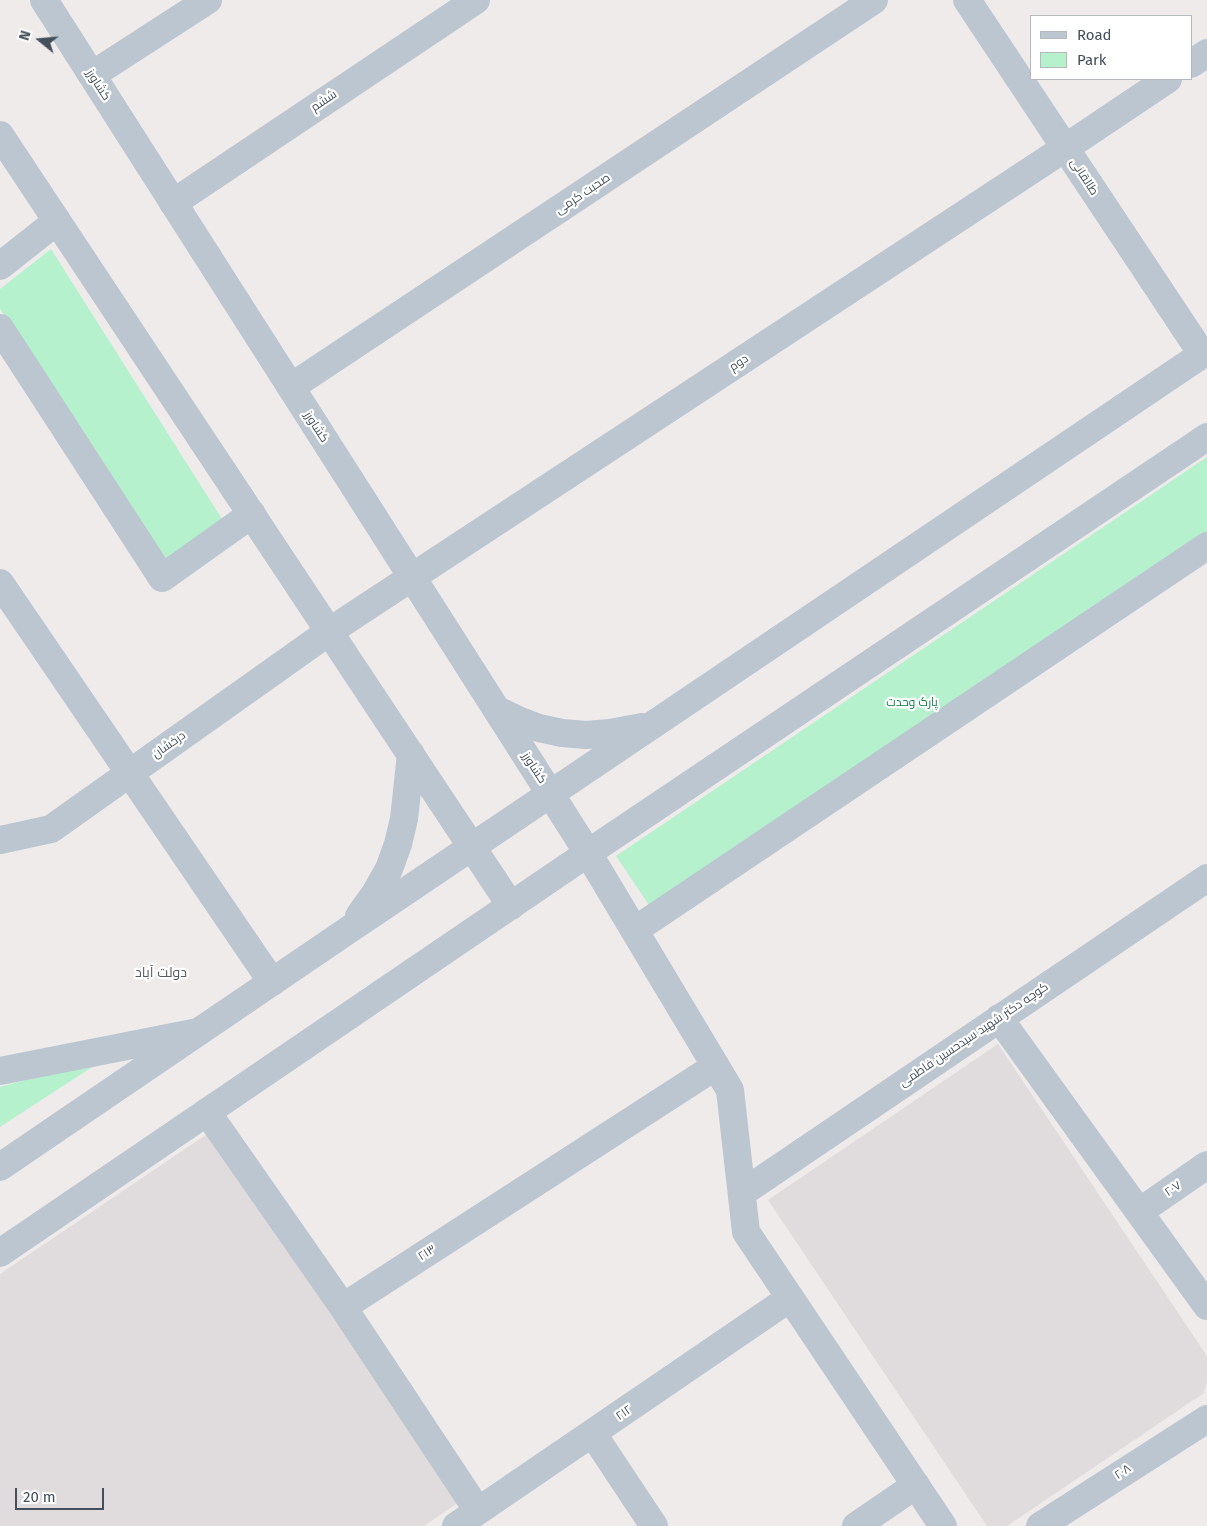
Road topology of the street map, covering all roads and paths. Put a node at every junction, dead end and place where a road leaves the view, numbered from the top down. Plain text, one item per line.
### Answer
1 (44, 0) edge
2 (208, 0) edge
3 (476, 0) edge
4 (874, 0) edge
5 (967, 0) edge
6 (1207, 53) edge
7 (1192, 63) edge
8 (92, 75) junction
9 (1167, 80) edge
10 (0, 135) edge
11 (1065, 148) junction
12 (173, 203) junction
13 (57, 221) junction
14 (0, 266) edge
15 (0, 328) edge
16 (1205, 356) edge
17 (291, 387) junction
18 (1207, 437) edge
19 (252, 514) junction
20 (1207, 546) edge
21 (412, 577) junction
22 (1, 586) edge
23 (330, 632) junction
24 (497, 710) junction
25 (657, 722) junction
26 (411, 754) junction
27 (129, 773) junction
28 (550, 794) junction
29 (0, 840) edge
30 (472, 846) junction
31 (588, 853) junction
32 (1207, 878) edge
33 (511, 906) junction
34 (635, 930) junction
35 (344, 933) junction
36 (272, 982) junction
37 (999, 1018) junction
38 (198, 1032) junction
39 (716, 1066) junction
40 (0, 1071) edge
41 (207, 1112) junction
42 (1207, 1165) edge
43 (0, 1168) edge
44 (742, 1192) junction
45 (1139, 1212) junction
46 (0, 1253) edge
47 (790, 1298) junction
48 (1207, 1306) edge
49 (343, 1308) junction
50 (1207, 1418) edge
51 (593, 1434) junction
52 (916, 1485) junction
53 (467, 1518) edge
54 (654, 1526) edge
55 (856, 1526) edge
56 (943, 1526) edge
57 (1040, 1526) edge

1 - 8 street, کشاورز
2 - 8 street
3 - 12 street, ششم
4 - 17 street, صحبت کرمی
5 - 11 street, طالقانی
6 - 7 street
8 - 12 street, کشاورز
9 - 11 street, دوم
10 - 13 street
11 - 16 street, طالقانی
11 - 21 street, دوم
12 - 17 street, کشاورز
13 - 14 street
13 - 19 street
15 - 19 street
16 - 25 street
17 - 21 street, کشاورز
18 - 31 street
19 - 23 street
20 - 34 street
21 - 23 street, دوم
21 - 24 street, کشاورز
22 - 27 street
23 - 26 street
23 - 27 street, درخشان
24 - 25 street
24 - 28 street, کشاورز
25 - 28 street
26 - 30 street
26 - 35 street
27 - 29 street, درخشان
27 - 36 street
28 - 30 street
28 - 31 street, کشاورز
30 - 33 street
30 - 35 street
31 - 33 street
31 - 34 street, کشاورز
32 - 37 street, کوچه دکتر شهید سیدحسین فاطمی
33 - 41 street
34 - 39 street, کشاورز
35 - 36 street
36 - 38 street
37 - 44 street, کوچه دکتر شهید سیدحسین فاطمی
37 - 45 street
38 - 40 street
38 - 43 street
39 - 44 street, کشاورز
39 - 49 street, ۲۱۳
41 - 46 street
41 - 49 street
42 - 45 street, ۲۰۷
44 - 47 street, کشاورز
45 - 48 street
47 - 51 street, ۲۱۲
47 - 52 street, کشاورز
49 - 53 street
50 - 57 street, ۲۰۸
51 - 53 street, ۲۱۲
51 - 54 street
52 - 55 street
52 - 56 street, کشاورز

